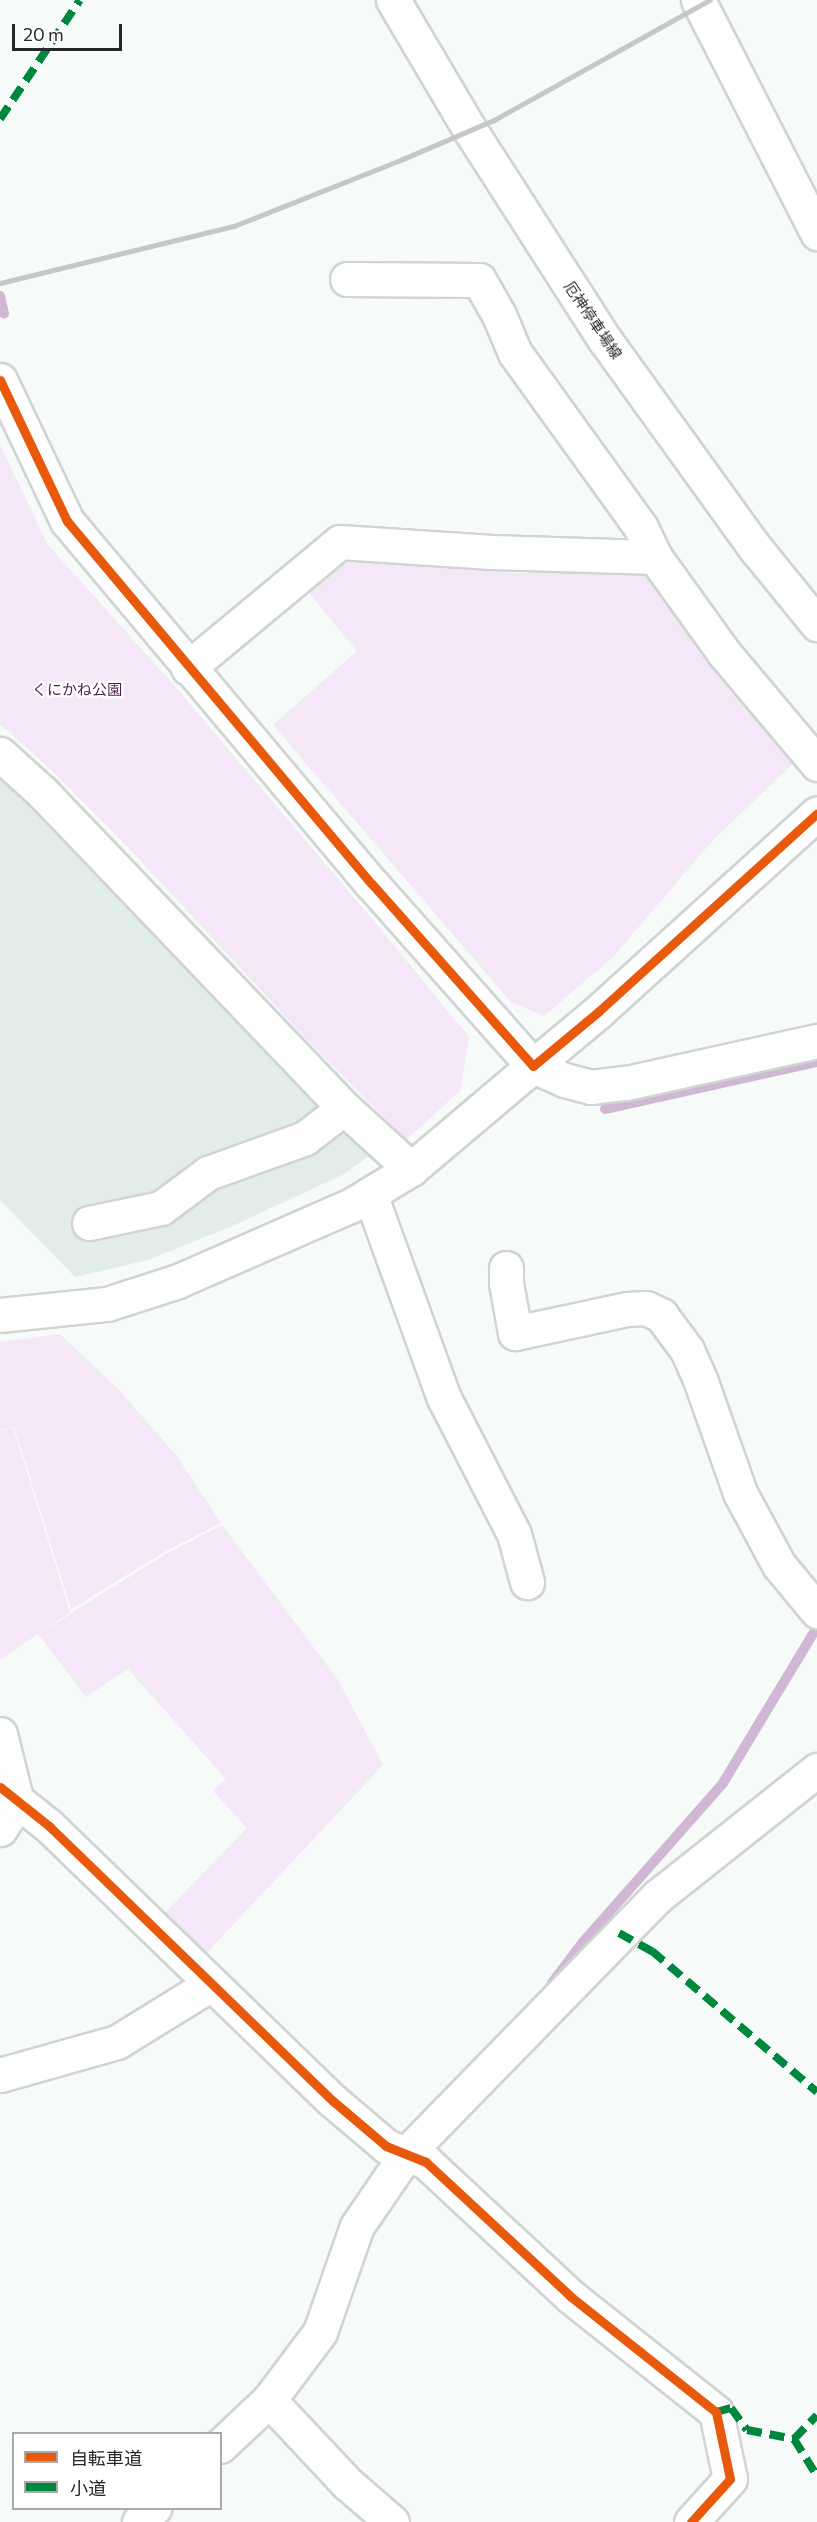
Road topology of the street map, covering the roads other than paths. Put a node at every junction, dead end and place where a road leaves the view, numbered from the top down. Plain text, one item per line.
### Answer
1 (393, 0) edge
2 (698, 0) edge
3 (817, 233) edge
4 (347, 279) dead end
5 (0, 380) edge
6 (655, 556) junction
7 (817, 624) edge
8 (188, 668) junction
9 (0, 754) edge
10 (817, 764) edge
11 (817, 813) edge
12 (817, 1041) edge
13 (533, 1066) junction
14 (344, 1108) junction
15 (411, 1169) junction
16 (370, 1194) junction
17 (89, 1223) dead end
18 (506, 1268) dead end
19 (0, 1315) edge
20 (527, 1582) dead end
21 (817, 1611) edge
22 (0, 1734) edge
23 (817, 1770) edge
24 (6, 1806) edge
25 (211, 1984) junction
26 (0, 2075) edge
27 (407, 2153) junction
28 (269, 2400) junction
29 (222, 2444) edge
30 (152, 2510) edge
31 (139, 2522) edge
32 (392, 2522) edge
33 (691, 2522) edge

1 - 7 street, 厄神停車場線
2 - 3 street
4 - 6 street
5 - 8 street
6 - 8 street
6 - 10 street
8 - 13 street
9 - 14 street
11 - 13 street
12 - 13 street
13 - 15 street
14 - 15 street
14 - 17 street
15 - 16 street
16 - 19 street
16 - 20 street
18 - 21 street
22 - 24 street
23 - 27 street
24 - 25 street
25 - 26 street
25 - 27 street
27 - 28 street
27 - 33 street
28 - 29 street
28 - 32 street
30 - 31 street

